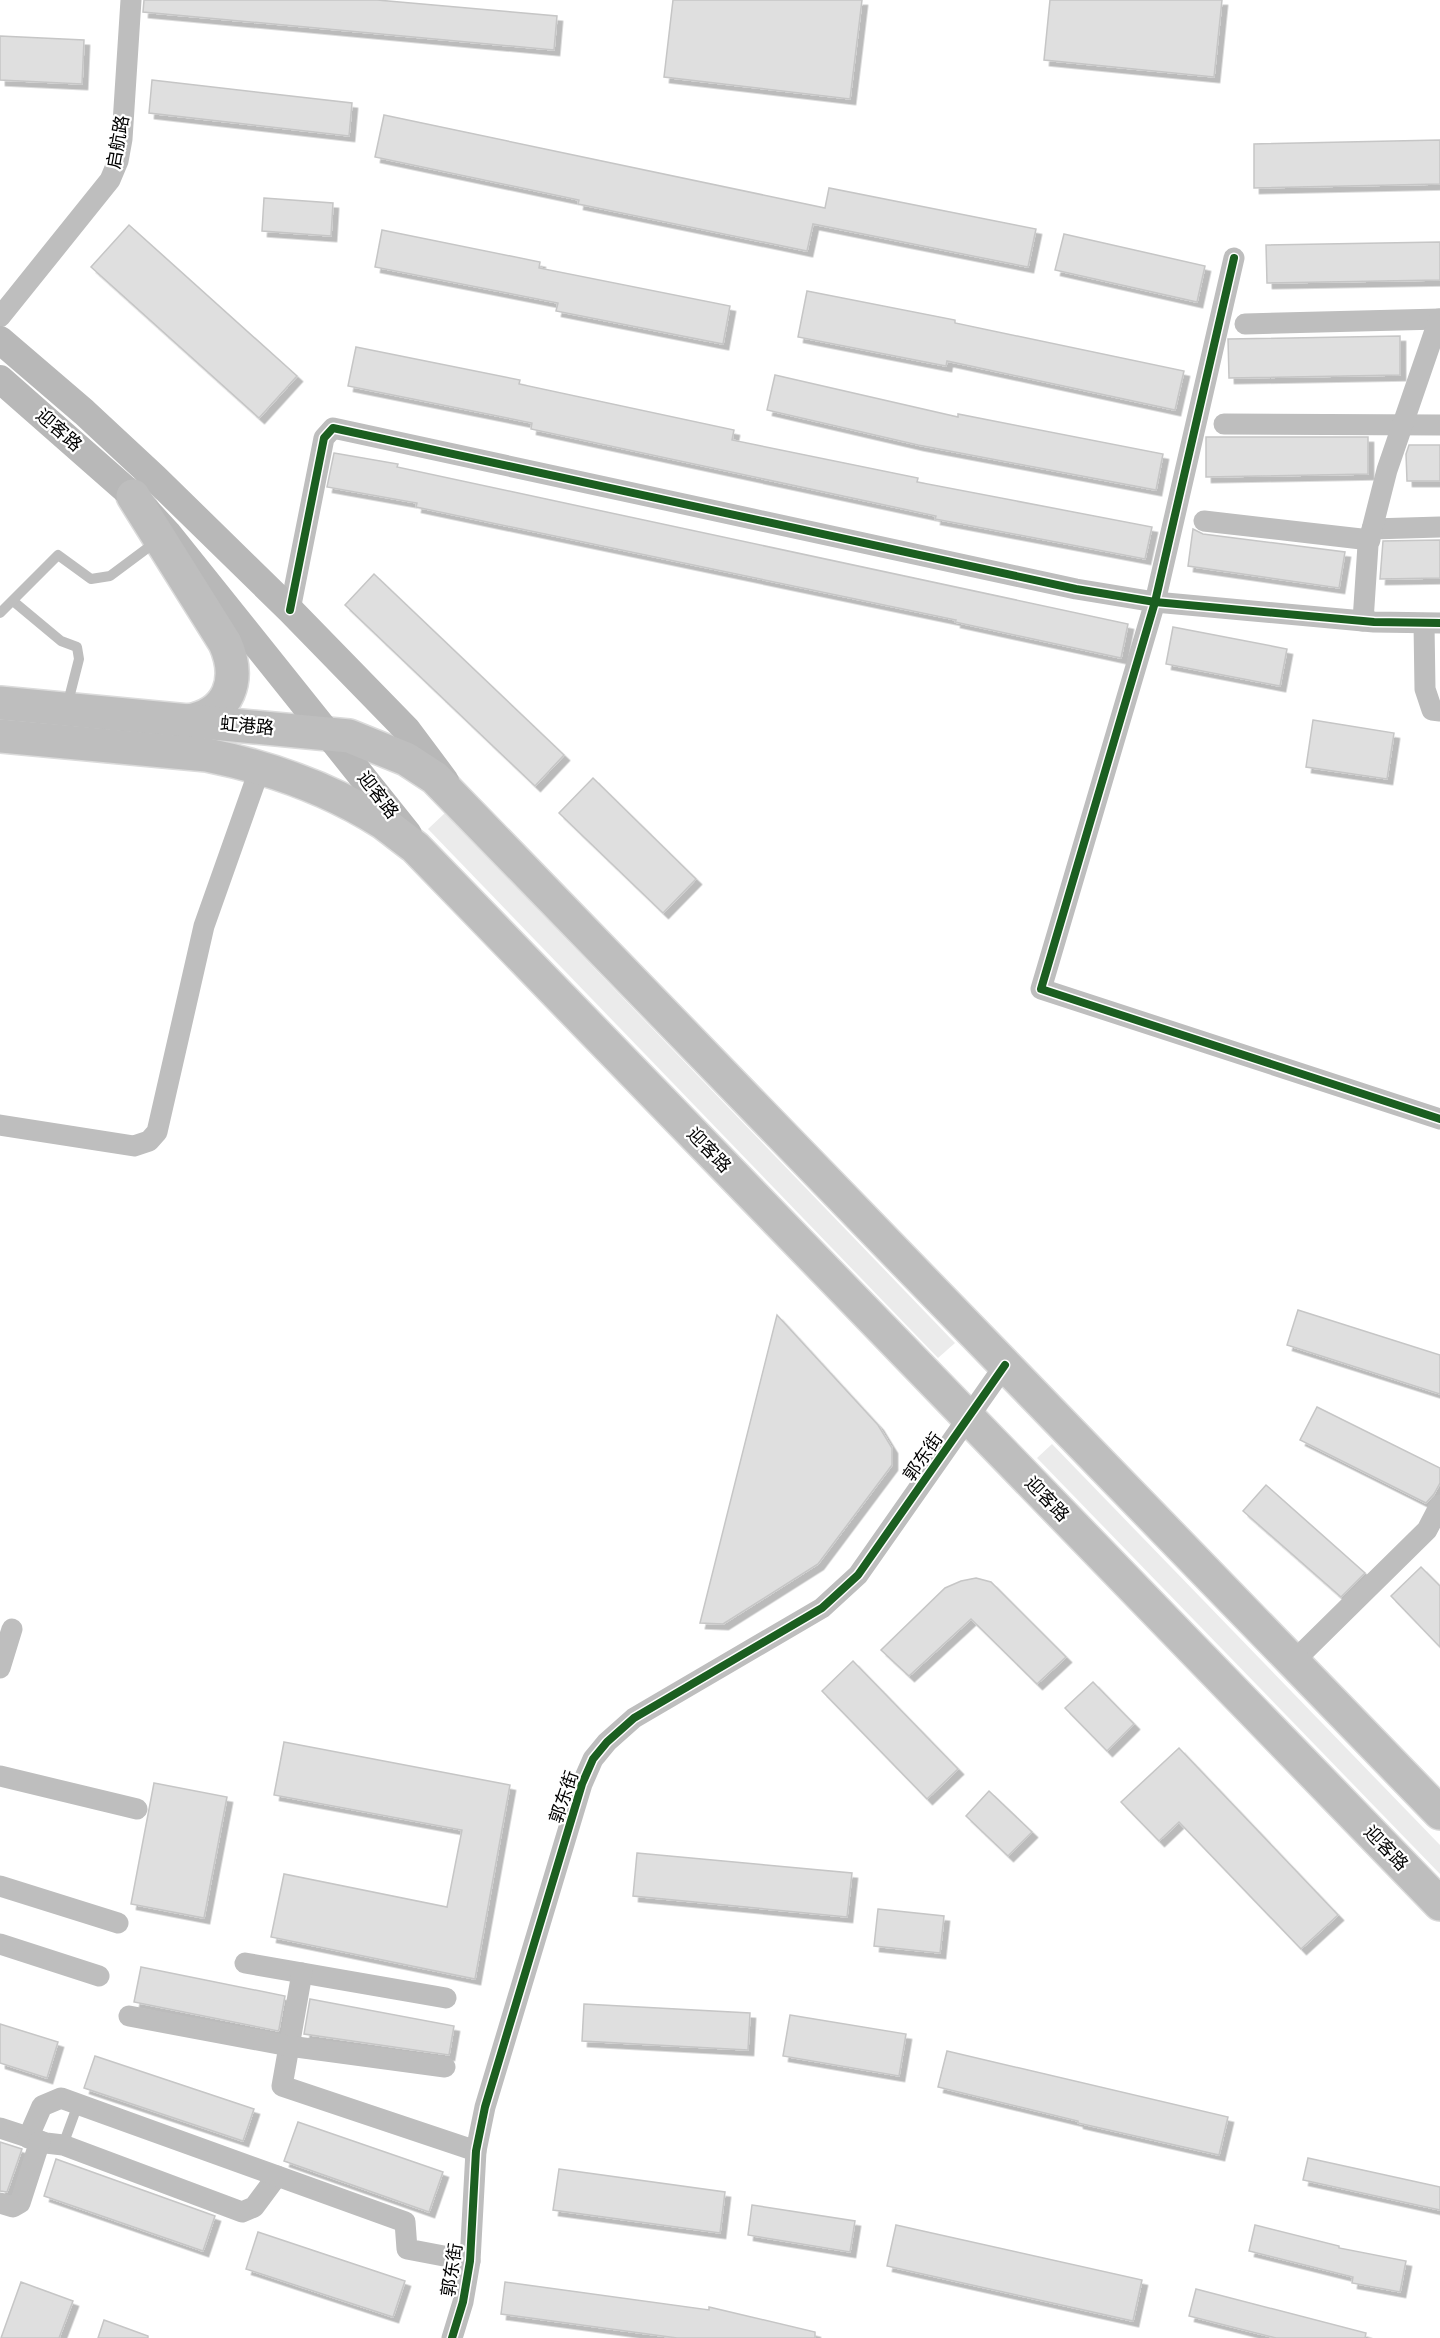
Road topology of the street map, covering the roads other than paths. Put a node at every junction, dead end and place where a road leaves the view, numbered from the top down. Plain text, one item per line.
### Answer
1 (131, 0) edge
2 (1234, 258) dead end
3 (0, 317) edge
4 (1439, 319) edge
5 (1245, 324) dead end
6 (0, 340) edge
7 (0, 379) edge
8 (1224, 424) dead end
9 (1402, 424) junction
10 (1440, 425) edge
11 (133, 496) junction
12 (1204, 520) dead end
13 (1440, 527) edge
14 (1371, 534) junction
15 (160, 539) junction
16 (13, 601) junction
17 (1155, 602) junction
18 (290, 610) junction
19 (0, 613) edge
20 (1363, 621) junction
21 (1432, 623) edge
22 (0, 703) edge
23 (66, 709) junction
24 (1440, 711) edge
25 (188, 721) junction
26 (329, 734) junction
27 (0, 736) edge
28 (260, 768) junction
29 (469, 813) junction
30 (436, 869) junction
31 (1440, 1119) edge
32 (0, 1125) edge
33 (1005, 1365) junction
34 (968, 1418) junction
35 (1440, 1505) edge
36 (12, 1629) dead end
37 (1293, 1662) junction
38 (0, 1668) edge
39 (0, 1776) edge
40 (137, 1809) dead end
41 (1440, 1813) edge
42 (0, 1886) edge
43 (1440, 1904) edge
44 (117, 1923) dead end
45 (0, 1944) edge
46 (245, 1963) dead end
47 (302, 1973) junction
48 (99, 1976) dead end
49 (446, 1998) dead end
50 (129, 2016) dead end
51 (289, 2046) junction
52 (445, 2067) dead end
53 (78, 2104) junction
54 (0, 2128) edge
55 (34, 2139) junction
56 (63, 2145) junction
57 (476, 2151) junction
58 (278, 2176) junction
59 (0, 2203) edge
60 (470, 2261) junction
61 (452, 2338) edge

1 - 3 street, 启航路
2 - 17 street
4 - 5 street
4 - 9 street
6 - 18 main road, 迎客路
7 - 11 main road, 迎客路
8 - 9 street
9 - 10 street
9 - 14 street
11 - 15 highway
11 - 26 main road, 迎客路
12 - 14 street
13 - 14 street
14 - 20 street
15 - 16 lane
15 - 25 highway
16 - 19 lane
16 - 23 lane
17 - 18 street
17 - 20 street
17 - 31 street
18 - 29 main road, 迎客路
20 - 21 street
21 - 24 street
22 - 23 highway, 虹港路
23 - 25 highway, 虹港路
25 - 26 highway, 虹港路
26 - 29 highway, 虹港路
26 - 30 main road, 迎客路
27 - 28 highway, 虹港路
28 - 30 highway, 虹港路
28 - 32 street
29 - 33 highway, 迎客路
30 - 34 highway, 迎客路
33 - 34 street, 郭东街
33 - 37 highway, 迎客路
34 - 43 highway, 迎客路
34 - 57 street, 郭东街
35 - 37 street
36 - 38 street
37 - 41 highway, 迎客路
39 - 40 street
42 - 44 street
45 - 48 street
46 - 47 street
47 - 49 street
47 - 51 street
50 - 51 street
51 - 52 street
51 - 57 street
53 - 55 street
53 - 56 lane
53 - 58 street
54 - 55 street
55 - 56 street
55 - 59 street
56 - 58 street
57 - 60 street, 郭东街
58 - 60 street
60 - 61 street, 郭东街

